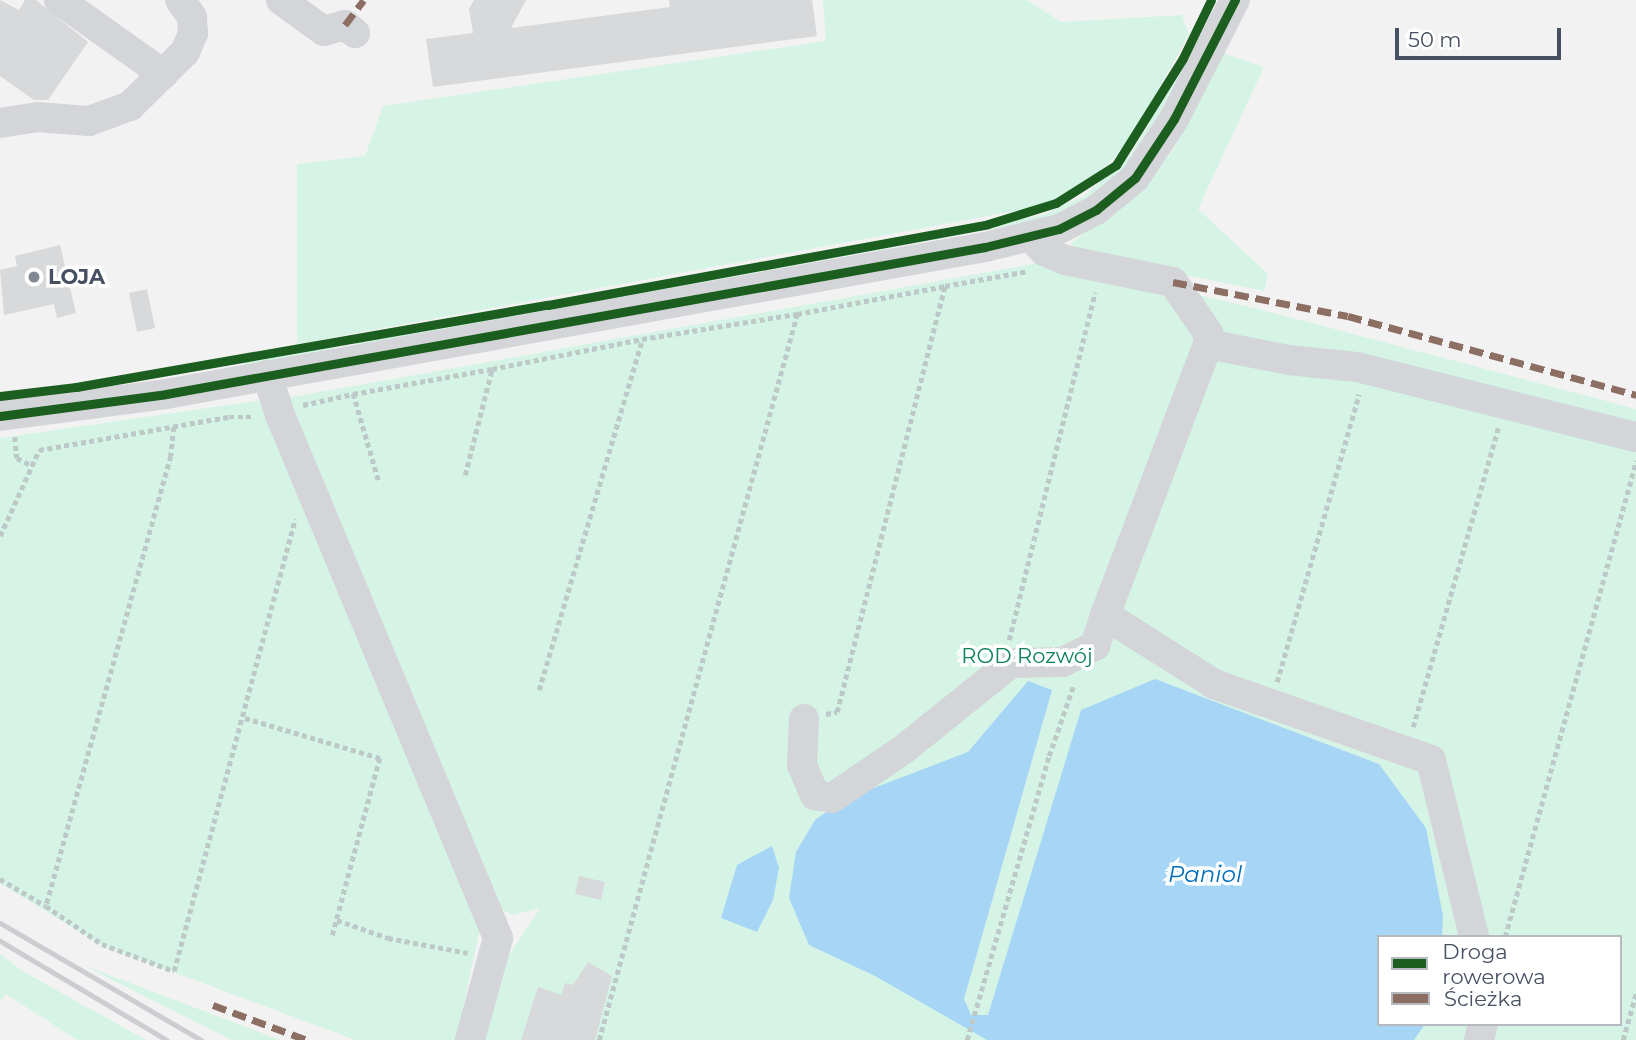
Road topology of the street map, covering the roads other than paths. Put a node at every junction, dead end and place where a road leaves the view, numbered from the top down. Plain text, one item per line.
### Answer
1 (60, 0) edge
2 (180, 0) edge
3 (281, 0) edge
4 (1236, 0) edge
5 (355, 33) dead end
6 (163, 74) junction
7 (0, 123) edge
8 (1031, 237) junction
9 (1208, 344) junction
10 (267, 375) junction
11 (7, 423) edge
12 (1636, 437) edge
13 (1105, 615) junction
14 (804, 719) road end
15 (1474, 935) edge
16 (470, 1040) edge

1 - 6 street
2 - 6 street
3 - 5 street
4 - 8 street
6 - 7 street
8 - 9 street
8 - 10 street
9 - 12 street
9 - 13 street
10 - 11 street
10 - 16 street
13 - 14 street
13 - 15 street

